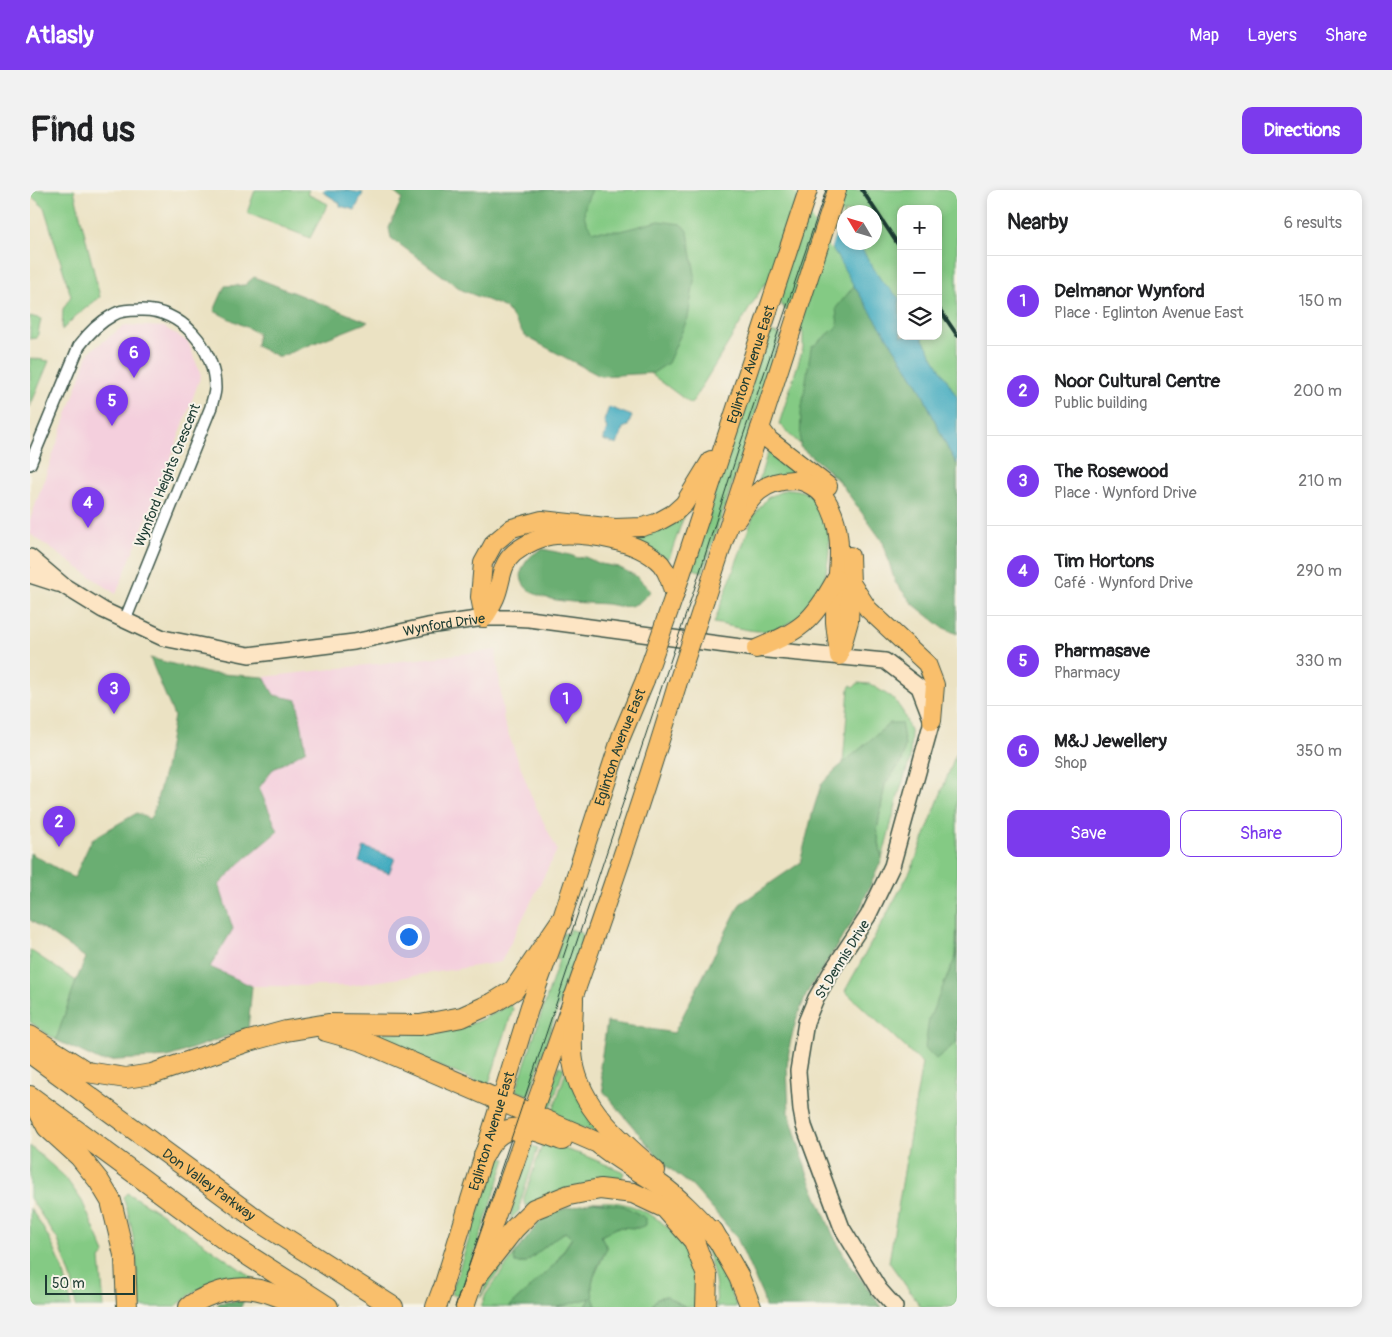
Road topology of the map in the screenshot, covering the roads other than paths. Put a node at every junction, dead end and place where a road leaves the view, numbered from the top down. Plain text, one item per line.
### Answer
1 (808, 190) edge
2 (837, 190) edge
3 (760, 428) junction
4 (726, 436) junction
5 (30, 464) edge
6 (725, 537) junction
7 (30, 557) edge
8 (30, 575) edge
9 (845, 578) junction
10 (30, 581) edge
11 (64, 586) junction
12 (674, 596) junction
13 (484, 618) junction
14 (125, 620) junction
15 (756, 649) junction
16 (839, 656) junction
17 (932, 721) junction
18 (561, 921) junction
19 (573, 999) junction
20 (286, 1031) junction
21 (30, 1036) edge
22 (30, 1054) edge
23 (31, 1097) edge
24 (500, 1101) junction
25 (529, 1121) junction
26 (484, 1156) junction
27 (720, 1242) junction
28 (476, 1277) junction
29 (438, 1302) edge
30 (128, 1307) edge
31 (189, 1307) edge
32 (303, 1307) edge
33 (328, 1307) edge
34 (393, 1307) edge
35 (465, 1307) edge
36 (706, 1307) edge
37 (751, 1307) edge
38 (894, 1307) edge

1 - 4 main road, Eglinton Avenue East
2 - 3 main road, Eglinton Avenue East
3 - 6 main road, Eglinton Avenue East
3 - 9 main road
4 - 12 main road, Eglinton Avenue East
4 - 13 main road
5 - 14 street, Wynford Heights Crescent
6 - 9 main road
6 - 19 main road, Eglinton Avenue East, bridge
7 - 11 street, Wynford Drive
8 - 11 street, Wynford Drive
9 - 15 main road
9 - 16 main road
9 - 17 main road
10 - 11 street
11 - 14 street, Wynford Drive
12 - 13 main road
12 - 18 main road, Eglinton Avenue East, bridge
13 - 14 street, Wynford Drive
13 - 15 street, Wynford Drive
15 - 16 street, Wynford Drive
16 - 17 street
17 - 38 street, St Dennis Drive
18 - 20 highway
18 - 24 main road, Eglinton Avenue East
19 - 25 main road, Eglinton Avenue East
19 - 27 highway
20 - 21 highway
20 - 24 highway
22 - 34 highway, Don Valley Parkway
23 - 30 highway
23 - 33 highway
24 - 25 highway
24 - 26 main road, Eglinton Avenue East
25 - 26 highway
25 - 27 highway
25 - 28 main road, Eglinton Avenue East
26 - 29 main road, Eglinton Avenue East
27 - 37 highway
28 - 35 main road, Eglinton Avenue East
28 - 36 highway
31 - 32 highway

